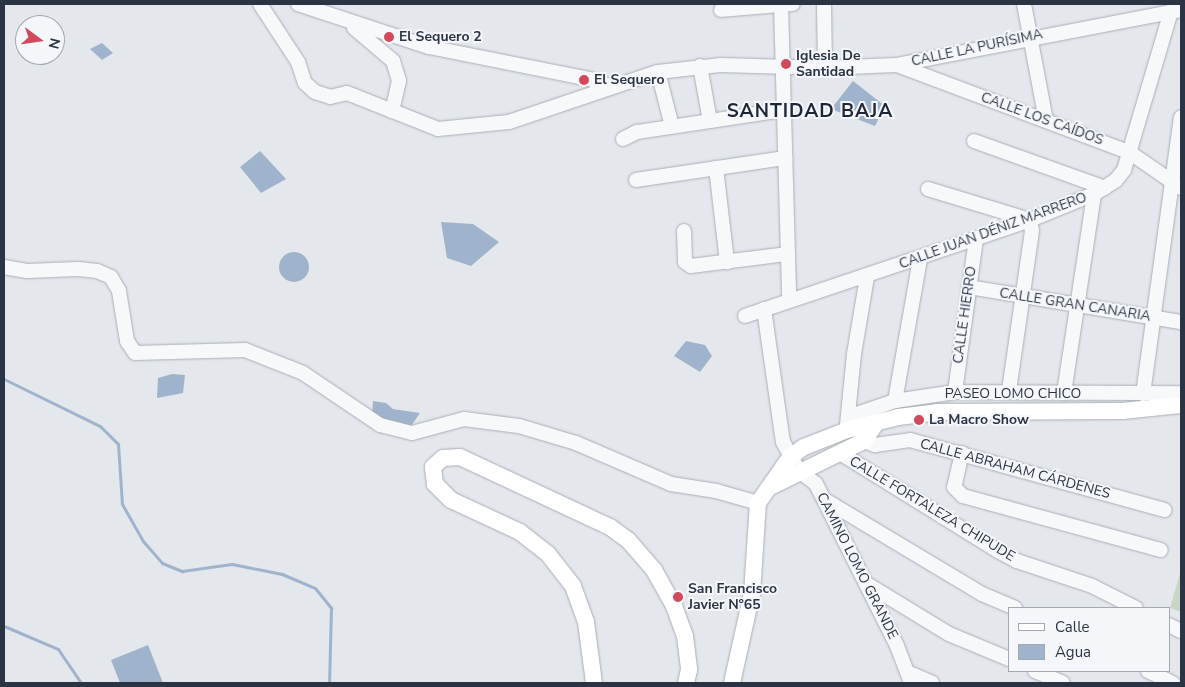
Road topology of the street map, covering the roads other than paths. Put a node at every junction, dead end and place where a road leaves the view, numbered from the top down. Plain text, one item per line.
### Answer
1 (260, 4) edge
2 (298, 4) edge
3 (824, 4) edge
4 (1024, 4) edge
5 (787, 5) edge
6 (721, 10) dead end
7 (1176, 10) edge
8 (348, 22) junction
9 (1030, 37) junction
10 (896, 65) junction
11 (700, 66) junction
12 (782, 67) junction
13 (825, 68) junction
14 (658, 72) junction
15 (611, 86) junction
16 (782, 110) junction
17 (392, 111) junction
18 (1181, 118) edge
19 (1046, 120) junction
20 (710, 121) junction
21 (672, 126) junction
22 (623, 139) dead end
23 (974, 141) dead end
24 (1129, 152) junction
25 (785, 158) junction
26 (716, 168) junction
27 (636, 180) dead end
28 (1177, 185) edge
29 (928, 189) dead end
30 (1099, 191) junction
31 (1030, 220) junction
32 (684, 231) dead end
33 (976, 238) junction
34 (788, 254) junction
35 (920, 259) junction
36 (727, 262) junction
37 (4, 267) edge
38 (867, 277) junction
39 (969, 287) junction
40 (1023, 296) junction
41 (789, 300) junction
42 (1077, 305) junction
43 (764, 309) junction
44 (745, 316) dead end
45 (1153, 318) junction
46 (1181, 322) edge
47 (955, 392) junction
48 (1009, 392) junction
49 (1064, 393) junction
50 (1181, 393) edge
51 (1143, 394) junction
52 (896, 401) junction
53 (1181, 405) edge
54 (848, 423) junction
55 (876, 424) junction
56 (864, 442) junction
57 (840, 453) junction
58 (962, 453) junction
59 (790, 457) junction
60 (799, 471) junction
61 (762, 496) junction
62 (824, 500) junction
63 (1165, 510) dead end
64 (1160, 550) dead end
65 (866, 584) junction
66 (1013, 607) edge
67 (1134, 607) edge
68 (1170, 625) edge
69 (1181, 631) edge
70 (1008, 659) edge
71 (1037, 672) edge
72 (1150, 672) edge
73 (910, 678) edge
74 (594, 683) edge
75 (686, 683) edge
76 (732, 683) edge
77 (932, 683) edge
78 (1063, 683) edge
79 (1173, 683) edge

1 - 17 street, CALLE LA PURÍSIMA
2 - 8 street
3 - 13 street
4 - 9 street
5 - 6 street
5 - 12 street
7 - 9 street, CALLE LA PURÍSIMA
7 - 24 street, CALLE JUAN DÉNIZ MARRERO
8 - 15 street
8 - 17 street
9 - 10 street, CALLE LA PURÍSIMA
9 - 19 street
10 - 13 street, CALLE LA PURÍSIMA
10 - 19 street, CALLE LOS CAÍDOS
11 - 12 street, CALLE LA PURÍSIMA
11 - 14 street, CALLE LA PURÍSIMA
11 - 20 street
12 - 13 street, CALLE LA PURÍSIMA
12 - 16 street
14 - 15 street, CALLE LA PURÍSIMA
14 - 21 street
15 - 17 street, CALLE LA PURÍSIMA
16 - 20 street
16 - 25 street
18 - 28 street
19 - 24 street, CALLE LOS CAÍDOS
20 - 21 street
21 - 22 street
23 - 30 street
24 - 28 street, CALLE LOS CAÍDOS
24 - 30 street, CALLE JUAN DÉNIZ MARRERO
25 - 26 street
25 - 34 street
26 - 27 street
26 - 36 street
28 - 45 street
29 - 31 street
30 - 31 street, CALLE JUAN DÉNIZ MARRERO
30 - 42 street
31 - 33 street, CALLE JUAN DÉNIZ MARRERO
31 - 40 street
32 - 36 street
33 - 35 street, CALLE JUAN DÉNIZ MARRERO
33 - 39 street, CALLE HIERRO
34 - 36 street
34 - 41 street
35 - 38 street, CALLE JUAN DÉNIZ MARRERO
35 - 52 street
37 - 61 street
38 - 41 street, CALLE JUAN DÉNIZ MARRERO
38 - 54 street
39 - 40 street, CALLE GRAN CANARIA
39 - 47 street, CALLE HIERRO
40 - 42 street, CALLE GRAN CANARIA
40 - 48 street
41 - 43 street, CALLE JUAN DÉNIZ MARRERO
42 - 45 street, CALLE GRAN CANARIA
42 - 49 street
43 - 44 street, CALLE JUAN DÉNIZ MARRERO
43 - 59 street, CAMINO LOMO GRANDE
45 - 46 street, CALLE GRAN CANARIA
45 - 51 street
47 - 48 street, PASEO LOMO CHICO
47 - 52 street, PASEO LOMO CHICO
48 - 49 street, PASEO LOMO CHICO
49 - 51 street, PASEO LOMO CHICO
50 - 51 street, PASEO LOMO CHICO
52 - 54 street, PASEO LOMO CHICO
53 - 55 main road
54 - 55 main road
54 - 59 main road
55 - 56 main road
56 - 57 main road
56 - 58 street, CALLE ABRAHAM CÁRDENES
57 - 60 main road
57 - 67 street, CALLE FORTALEZA CHIPUDE
58 - 63 street, CALLE ABRAHAM CÁRDENES
58 - 64 street
59 - 60 street, CAMINO LOMO GRANDE
59 - 61 main road
60 - 61 main road
60 - 62 street, CAMINO LOMO GRANDE
61 - 76 main road
62 - 65 street, CAMINO LOMO GRANDE
62 - 66 street
65 - 70 street
65 - 73 street, CAMINO LOMO GRANDE
68 - 69 street
71 - 78 street
72 - 79 street
73 - 77 street
74 - 75 main road

